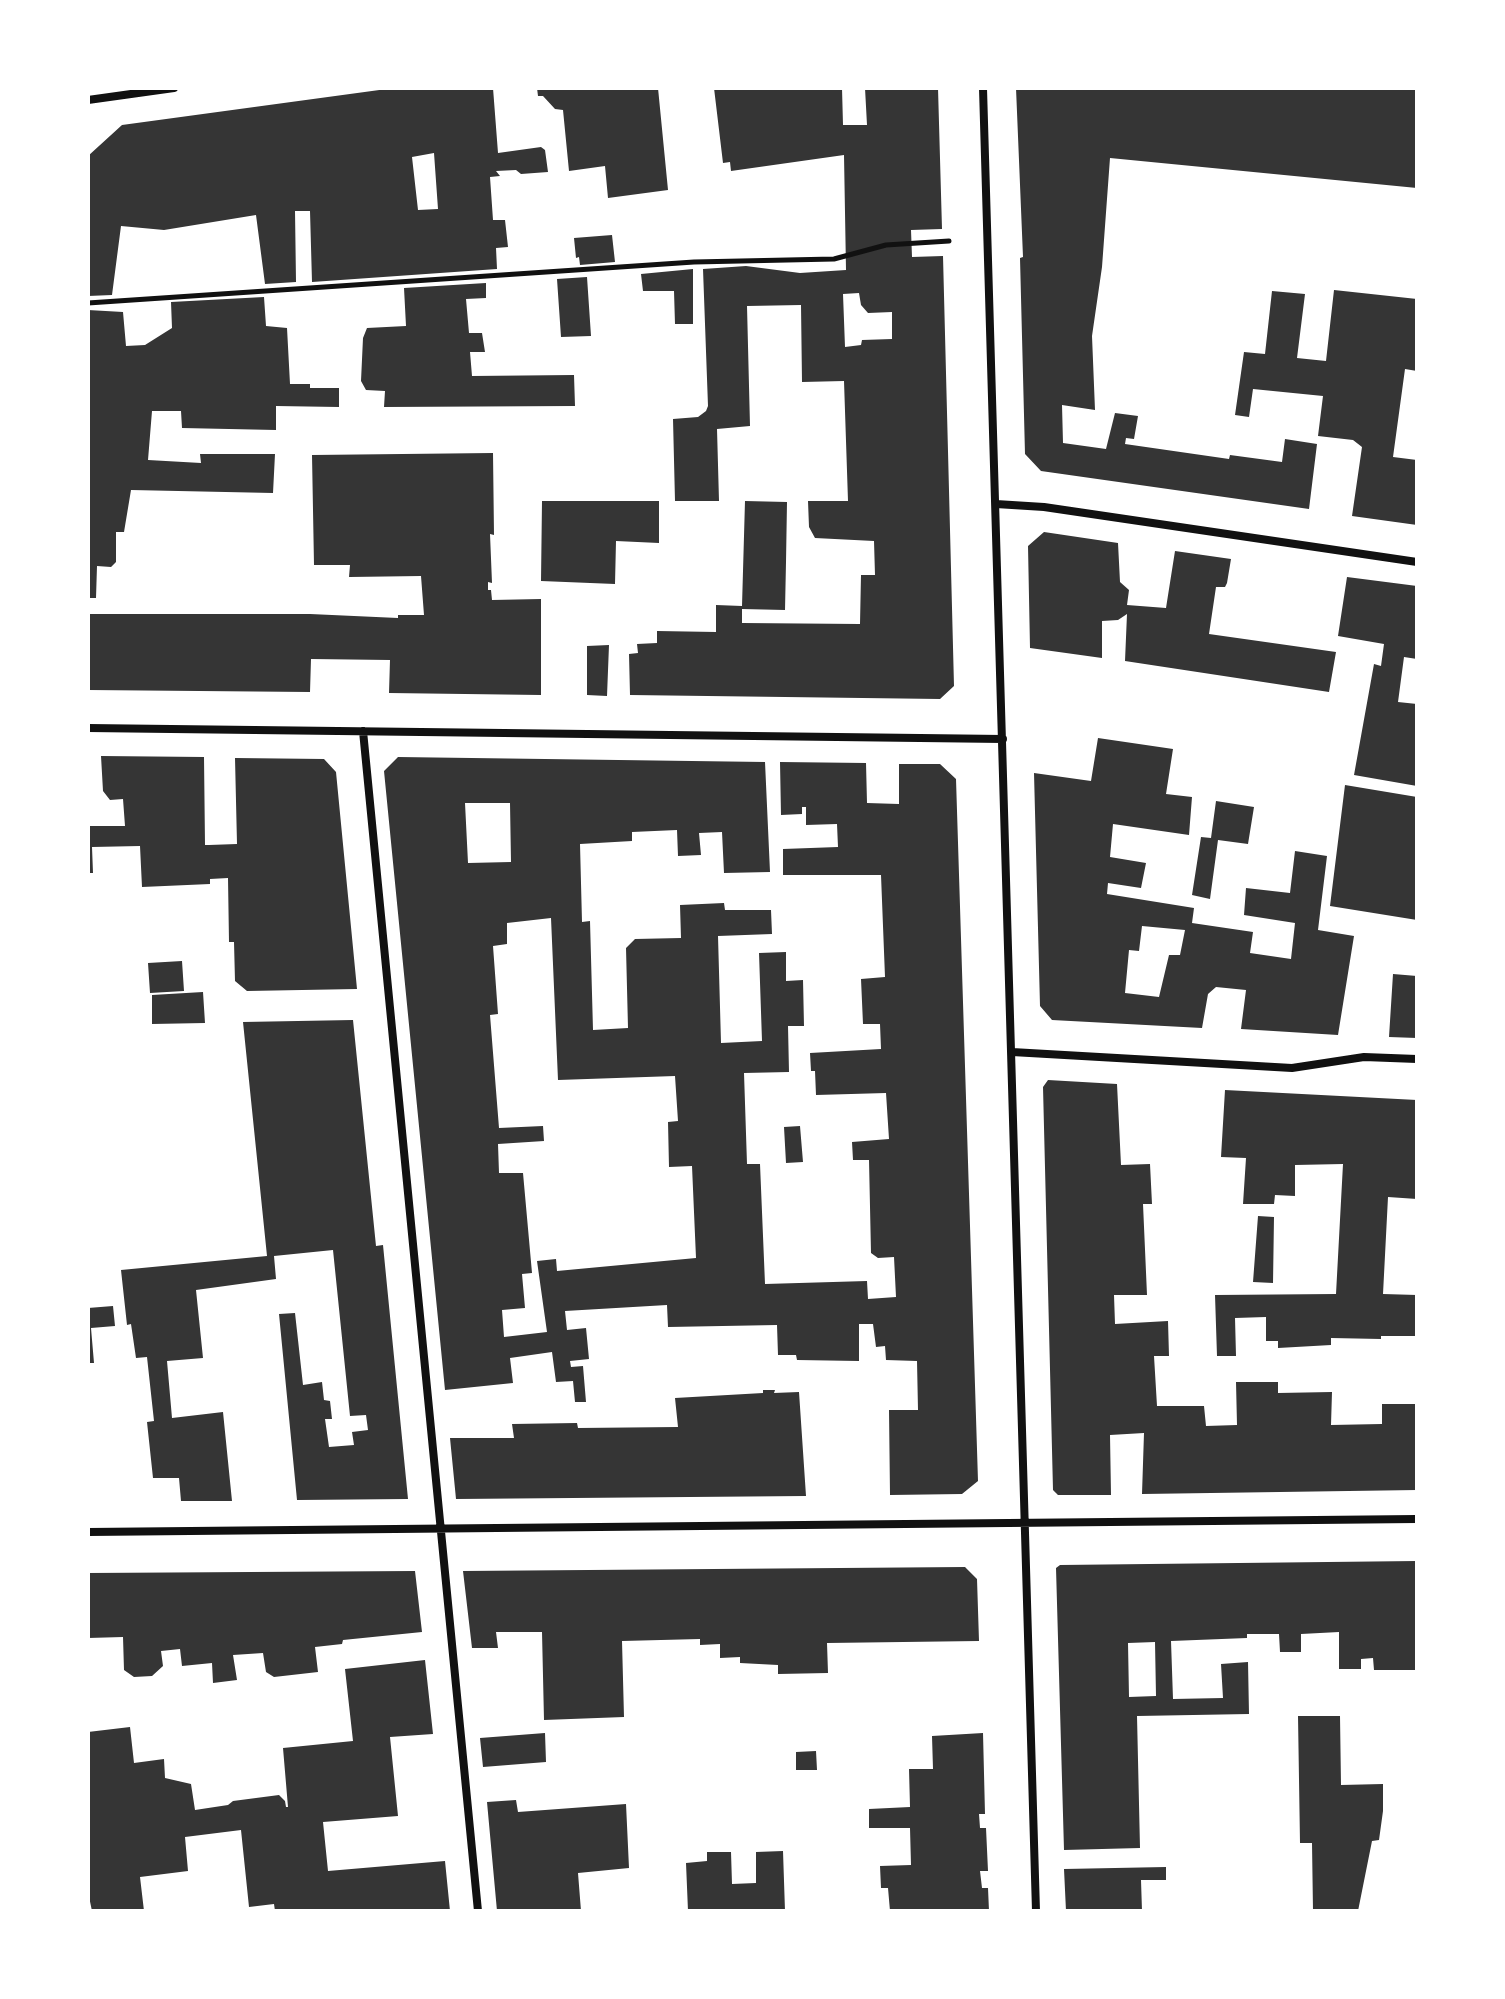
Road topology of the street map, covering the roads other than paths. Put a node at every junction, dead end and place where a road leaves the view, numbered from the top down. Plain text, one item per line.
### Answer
1 (174, 88) edge
2 (983, 88) edge
3 (88, 100) edge
4 (996, 504) junction
5 (1417, 562) edge
6 (88, 728) edge
7 (363, 731) junction
8 (1003, 739) junction
9 (1012, 1052) junction
10 (1417, 1059) edge
11 (1417, 1519) edge
12 (1025, 1523) junction
13 (440, 1528) junction
14 (88, 1532) edge
15 (478, 1911) edge
16 (1036, 1911) edge

1 - 3 street
2 - 4 street
4 - 5 street
4 - 8 street
6 - 7 street
7 - 8 street
7 - 13 street
8 - 9 street
9 - 10 street
9 - 12 street
11 - 12 street
12 - 13 street
12 - 16 street
13 - 14 street
13 - 15 street

